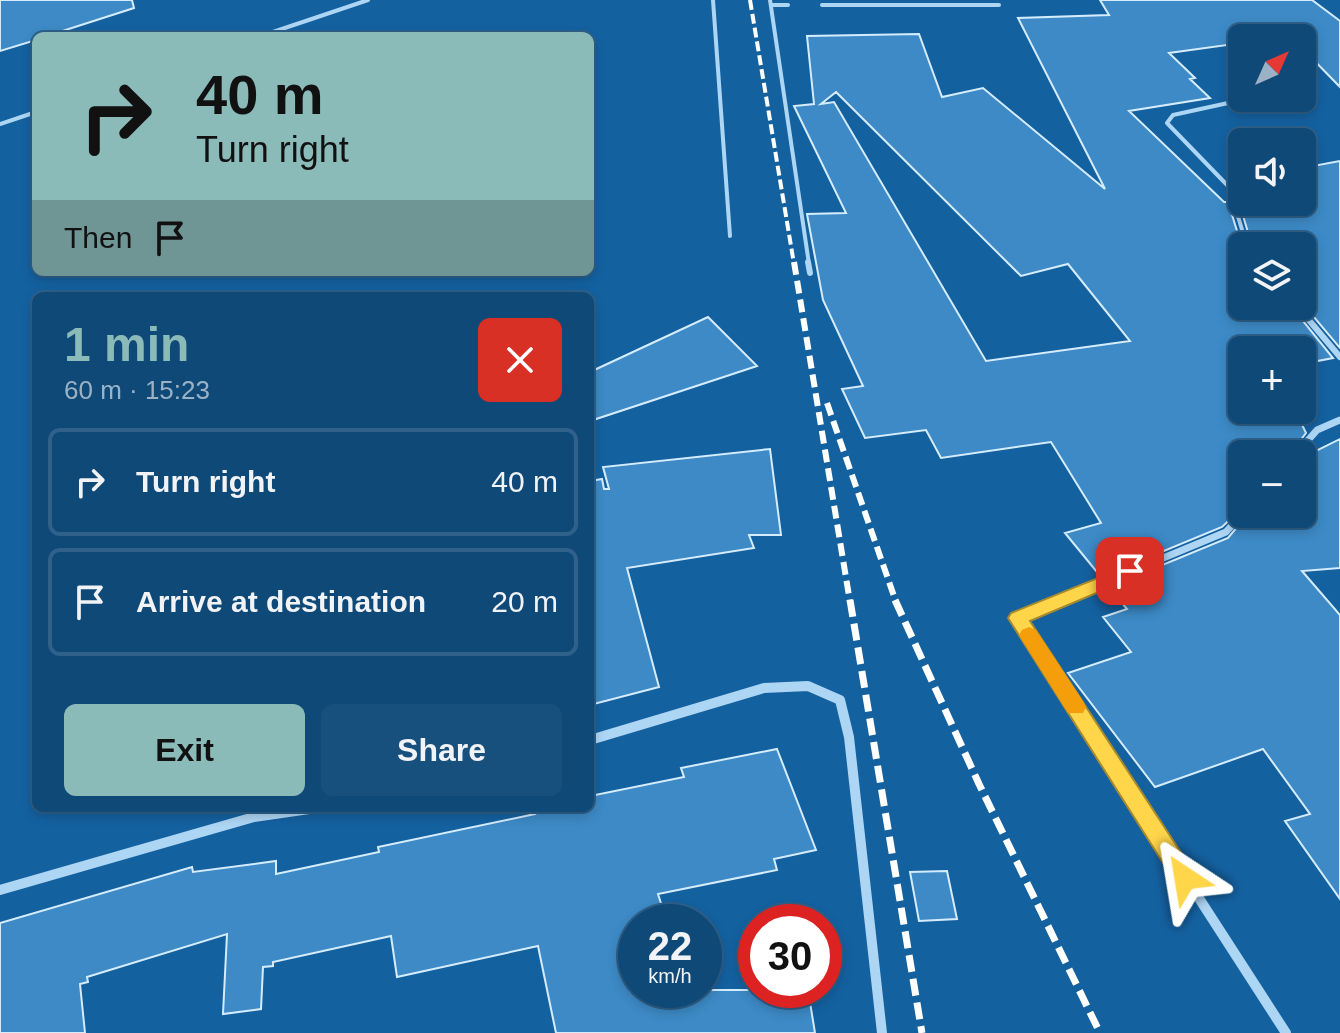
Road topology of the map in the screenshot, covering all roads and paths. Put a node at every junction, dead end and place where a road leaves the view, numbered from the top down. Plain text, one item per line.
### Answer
1 (368, 0) edge
2 (713, 0) edge
3 (770, 2) edge
4 (788, 5) dead end
5 (822, 5) dead end
6 (999, 5) dead end
7 (273, 32) edge
8 (1228, 103) edge
9 (32, 113) edge
10 (0, 124) edge
11 (1243, 232) edge
12 (730, 236) dead end
13 (810, 273) dead end
14 (1310, 320) edge
15 (1340, 357) edge
16 (1340, 420) edge
17 (1308, 440) edge
18 (1230, 528) edge
19 (594, 739) edge
20 (288, 812) edge
21 (0, 890) edge
22 (882, 1033) edge
23 (1286, 1033) edge

1 - 7 lane
2 - 12 lane
3 - 4 lane
3 - 13 lane
5 - 6 lane
8 - 11 lane
9 - 10 lane
14 - 15 lane
16 - 17 street
18 - 23 street
19 - 22 street
20 - 21 street

